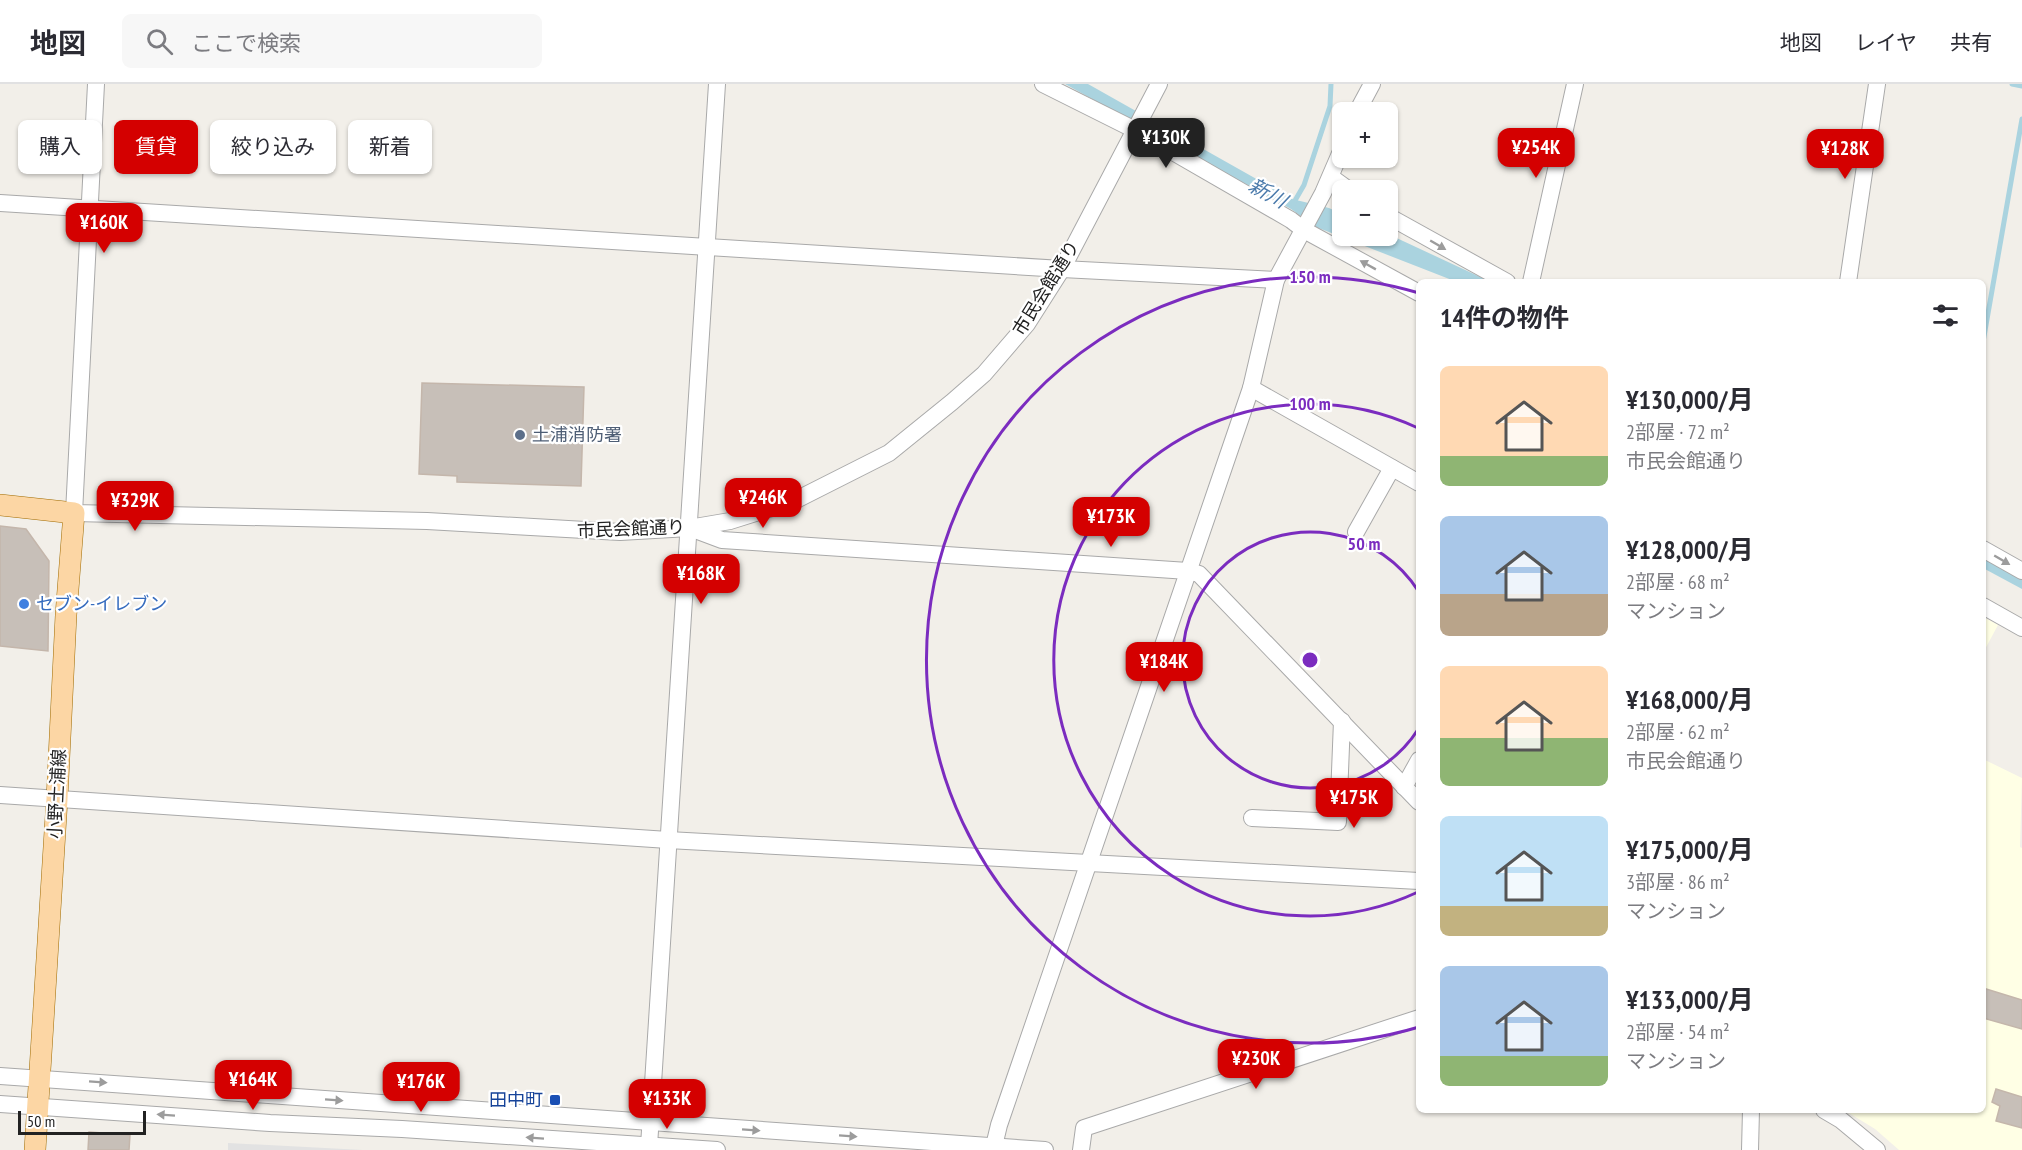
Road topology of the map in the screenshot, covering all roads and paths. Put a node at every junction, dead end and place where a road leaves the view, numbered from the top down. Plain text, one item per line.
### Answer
1 (96, 84) edge
2 (717, 84) edge
3 (1043, 84) edge
4 (1159, 84) edge
5 (1372, 84) edge
6 (1575, 84) edge
7 (1877, 84) edge
8 (1362, 102) edge
9 (1135, 130) junction
10 (1335, 168) edge
11 (1331, 177) junction
12 (1335, 180) edge
13 (0, 203) edge
14 (88, 208) junction
15 (1398, 222) edge
16 (1306, 225) junction
17 (706, 246) junction
18 (1062, 269) junction
19 (1502, 279) edge
20 (1532, 279) edge
21 (1848, 279) edge
22 (1276, 280) junction
23 (1416, 292) edge
24 (1251, 388) junction
25 (1392, 468) junction
26 (1416, 481) edge
27 (0, 506) edge
28 (75, 513) junction
29 (689, 528) junction
30 (1356, 532) dead end
31 (1986, 551) edge
32 (1188, 571) junction
33 (2022, 571) edge
34 (1986, 608) edge
35 (2022, 628) edge
36 (1342, 721) junction
37 (1416, 765) edge
38 (1404, 787) junction
39 (0, 795) edge
40 (57, 799) junction
41 (1416, 799) edge
42 (1252, 818) dead end
43 (668, 840) junction
44 (1088, 862) junction
45 (1416, 881) edge
46 (1416, 1019) edge
47 (0, 1076) edge
48 (39, 1078) junction
49 (0, 1104) edge
50 (37, 1107) junction
51 (1751, 1113) edge
52 (1829, 1113) edge
53 (615, 1120) junction
54 (651, 1123) junction
55 (649, 1146) junction
56 (614, 1147) edge
57 (994, 1148) edge
58 (35, 1150) edge
59 (717, 1150) edge
60 (1045, 1150) edge
61 (1081, 1150) edge
62 (1750, 1150) edge
63 (1877, 1150) edge

1 - 14 street
2 - 17 street
3 - 9 street
4 - 9 street, 市民会館通り
5 - 8 street
6 - 20 street
7 - 21 street
9 - 16 street
9 - 18 street, 市民会館通り
10 - 11 street
11 - 12 street
11 - 16 street
13 - 14 street
14 - 17 street
14 - 28 street
15 -> 19 street
16 - 22 street
23 -> 16 street
17 - 18 street
17 - 29 street
18 - 22 street
18 - 29 street, 市民会館通り
22 - 24 street
24 - 25 street
24 - 32 street
25 - 26 street
25 - 30 street
27 - 28 main road
28 - 29 street, 市民会館通り
28 - 40 main road, 小野土浦線
29 - 32 street
29 - 43 street
31 -> 33 street
32 - 36 street
32 - 44 street
34 - 35 street
36 - 38 street
36 - 42 street
37 - 38 street
38 - 41 street
39 - 40 street
40 - 43 street
40 - 48 main road, 小野土浦線
43 - 44 street
43 - 54 street
44 - 45 street
44 - 57 street
46 - 61 street
47 - 48 street
48 - 50 main road, 小野土浦線
48 -> 53 street
49 - 50 street
56 -> 50 street
50 - 58 main road, 小野土浦線
51 - 62 street
52 - 63 street
53 - 54 street
53 - 56 street
54 - 55 street
54 -> 57 street
55 - 56 street
55 - 59 street
57 - 60 street

